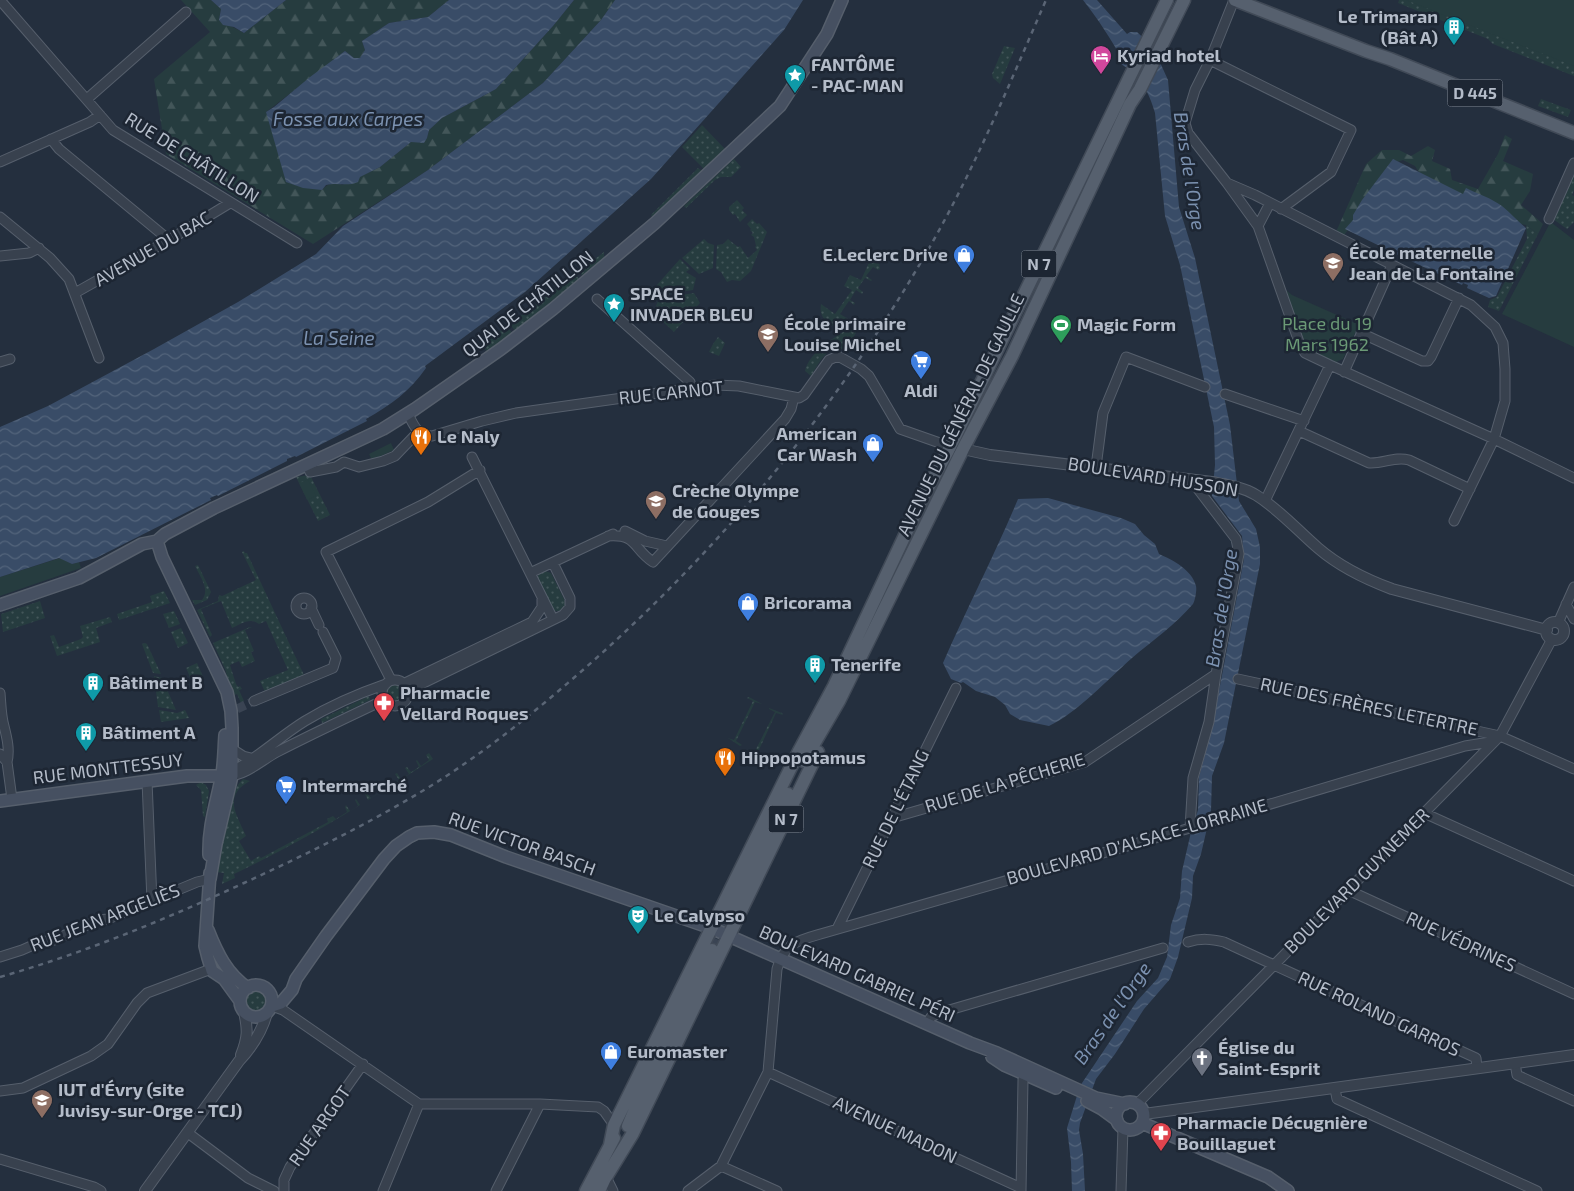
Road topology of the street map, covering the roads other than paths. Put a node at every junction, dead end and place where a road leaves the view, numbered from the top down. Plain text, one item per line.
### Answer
1 (0, 0) edge
2 (842, 0) edge
3 (1167, 0) edge
4 (1184, 0) edge
5 (1234, 0) edge
6 (186, 12) dead end
7 (1210, 60) junction
8 (87, 99) junction
9 (100, 115) junction
10 (1574, 133) edge
11 (51, 139) junction
12 (0, 162) edge
13 (1574, 163) edge
14 (1228, 183) junction
15 (230, 203) junction
16 (1270, 203) junction
17 (1281, 210) junction
18 (0, 217) edge
19 (1549, 219) dead end
20 (1258, 226) junction
21 (169, 240) junction
22 (297, 243) dead end
23 (39, 248) junction
24 (0, 256) edge
25 (1392, 265) junction
26 (75, 293) junction
27 (1459, 298) junction
28 (597, 299) dead end
29 (1362, 333) junction
30 (99, 358) dead end
31 (10, 359) dead end
32 (0, 362) edge
33 (1330, 366) junction
34 (1344, 372) junction
35 (1204, 387) dead end
36 (691, 388) junction
37 (1225, 394) dead end
38 (794, 397) junction
39 (408, 414) junction
40 (1304, 420) junction
41 (1299, 431) junction
42 (418, 432) junction
43 (1494, 439) junction
44 (950, 447) junction
45 (963, 449) junction
46 (472, 457) dead end
47 (306, 465) junction
48 (1096, 467) junction
49 (480, 470) junction
50 (1574, 478) edge
51 (1191, 480) junction
52 (1470, 489) junction
53 (1264, 500) junction
54 (1454, 521) dead end
55 (608, 536) junction
56 (158, 545) junction
57 (667, 546) junction
58 (553, 563) junction
59 (530, 574) junction
60 (1574, 588) edge
61 (541, 597) junction
62 (1566, 604) junction
63 (0, 605) edge
64 (311, 608) dead end
65 (553, 619) junction
66 (1574, 619) edge
67 (1565, 627) edge
68 (1549, 635) junction
69 (1216, 674) junction
70 (1238, 679) dead end
71 (388, 682) junction
72 (834, 686) junction
73 (407, 687) junction
74 (956, 688) dead end
75 (0, 693) edge
76 (384, 700) junction
77 (254, 701) tunnel mouth
78 (840, 701) junction
79 (231, 711) junction
80 (2, 729) edge
81 (1500, 736) junction
82 (232, 749) junction
83 (0, 754) edge
84 (252, 758) junction
85 (804, 761) junction
86 (7, 762) junction
87 (1574, 769) edge
88 (229, 774) junction
89 (147, 781) junction
90 (6, 800) edge
91 (1424, 813) junction
92 (892, 818) junction
93 (1190, 828) junction
94 (210, 879) junction
95 (1574, 881) edge
96 (1348, 890) junction
97 (152, 901) junction
98 (730, 914) tunnel mouth
99 (207, 926) junction
100 (710, 928) junction
101 (837, 929) junction
102 (730, 936) junction
103 (1188, 942) dead end
104 (1162, 948) dead end
105 (712, 950) tunnel mouth
106 (0, 957) edge
107 (780, 958) junction
108 (1274, 965) junction
109 (211, 969) junction
110 (296, 979) junction
111 (248, 988) junction
112 (269, 991) junction
113 (1574, 994) edge
114 (242, 1006) junction
115 (270, 1010) junction
116 (927, 1023) junction
117 (1574, 1055) edge
118 (239, 1061) junction
119 (1515, 1063) junction
120 (363, 1064) junction
121 (1477, 1068) junction
122 (1026, 1071) junction
123 (768, 1072) junction
124 (644, 1088) junction
125 (1335, 1089) junction
126 (0, 1091) edge
127 (1090, 1099) junction
128 (1574, 1101) edge
129 (419, 1104) junction
130 (540, 1104) junction
131 (1124, 1104) junction
132 (1141, 1114) junction
133 (1120, 1124) junction
134 (614, 1125) junction
135 (188, 1133) junction
136 (610, 1145) junction
137 (0, 1159) edge
138 (721, 1166) junction
139 (606, 1177) junction
140 (1021, 1190) edge
141 (101, 1191) edge
142 (145, 1191) edge
143 (274, 1191) edge
144 (284, 1191) edge
145 (382, 1191) edge
146 (496, 1191) edge
147 (586, 1191) edge
148 (599, 1191) edge
149 (614, 1191) edge
150 (688, 1191) edge
151 (777, 1191) edge
152 (1121, 1191) edge
153 (1288, 1191) edge
154 (1537, 1191) edge

1 - 8 street, RUE DE CHÂTILLON
2 - 39 main road, QUAI DE CHÂTILLON
3 - 44 main road, AVENUE DU GÉNÉRAL DE GAULLE / N 7
4 - 45 main road, AVENUE DU GÉNÉRAL DE GAULLE / N 7
5 - 7 street
5 - 10 main road, D 445
6 - 8 street
7 - 14 street
7 - 17 street
8 - 9 street, RUE DE CHÂTILLON
9 - 11 street
9 - 15 street, RUE DE CHÂTILLON
11 - 12 street
11 - 21 street
13 - 19 street
14 - 16 street
14 - 20 street
15 - 21 street, AVENUE DU BAC
15 - 22 street, RUE DE CHÂTILLON
16 - 17 street
16 - 20 street
17 - 25 street
18 - 23 street
20 - 33 street
21 - 26 street, AVENUE DU BAC
23 - 24 street
23 - 26 street
25 - 27 street
25 - 29 street
26 - 30 street
27 - 29 street
27 - 43 street
28 - 36 street
29 - 34 street
31 - 32 street
33 - 34 street
33 - 40 street
34 - 43 street
35 - 48 street
36 - 38 street, RUE CARNOT
36 - 42 street, RUE CARNOT
37 - 40 street
38 - 44 street
38 - 57 street
39 - 42 street
39 - 47 main road, QUAI DE CHÂTILLON
40 - 41 street
41 - 52 street
41 - 53 street
42 - 47 street
43 - 50 street
43 - 52 street
44 - 45 street
44 - 72 main road, AVENUE DU GÉNÉRAL DE GAULLE / N 7
45 - 48 street, BOULEVARD HUSSON
45 - 78 main road, AVENUE DU GÉNÉRAL DE GAULLE / N 7
46 - 49 street
47 - 56 main road, QUAI DE CHÂTILLON
48 - 51 street, BOULEVARD HUSSON
49 - 59 street
49 - 71 street
51 - 53 street, BOULEVARD HUSSON
51 - 69 street
52 - 54 street
53 - 68 street, BOULEVARD HUSSON
55 - 57 street
55 - 57 street
55 - 58 street
56 - 63 main road, QUAI DE CHÂTILLON
56 - 79 main road
58 - 59 street
58 - 65 street
59 - 61 street
60 - 62 street
61 - 65 street
61 - 73 street
62 - 66 street
62 - 67 street
64 - 77 street
65 - 73 street
67 - 68 street
67 - 68 street
68 - 81 street, BOULEVARD GUYNEMER
69 - 92 street, RUE DE LA PÊCHERIE
69 - 93 street
70 - 81 street, RUE DES FRÈRES LETERTRE
71 - 73 street
71 - 76 street
71 - 84 street
72 - 85 main road, AVENUE DU GÉNÉRAL DE GAULLE / N 7
72 - 100 main road, AVENUE DU GÉNÉRAL DE GAULLE / N 7
73 - 76 street
74 - 92 street, RUE DE L'ÉTANG
75 - 80 street
76 - 88 street
78 - 85 main road, AVENUE DU GÉNÉRAL DE GAULLE / N 7
78 - 102 main road, AVENUE DU GÉNÉRAL DE GAULLE / N 7
79 - 82 main road
79 - 88 main road
80 - 86 street
81 - 87 street, RUE DES FRÈRES LETERTRE
81 - 91 street, BOULEVARD GUYNEMER
81 - 93 street, BOULEVARD D'ALSACE-LORRAINE
82 - 84 street
82 - 88 main road
83 - 86 street
84 - 88 street
85 - 98 main road, AVENUE DU GÉNÉRAL DE GAULLE / N 7
86 - 90 street
88 - 89 main road, RUE MONTTESSUY
88 - 94 main road
88 - 94 main road
89 - 90 main road, RUE MONTTESSUY
89 - 97 street
91 - 95 street
91 - 96 street, BOULEVARD GUYNEMER
92 - 101 street, RUE DE L'ÉTANG
93 - 101 street, BOULEVARD D'ALSACE-LORRAINE
94 - 97 street, RUE JEAN ARGELIÈS
94 - 99 main road
96 - 108 street, BOULEVARD GUYNEMER
96 - 113 street, RUE VÉDRINES
97 - 106 street, RUE JEAN ARGELIÈS
99 - 109 main road
99 - 111 main road
100 - 102 main road, RUE VICTOR BASCH
100 - 110 main road, RUE VICTOR BASCH
100 - 134 main road, AVENUE DU GÉNÉRAL DE GAULLE / N 7
101 - 107 street, BOULEVARD D'ALSACE-LORRAINE
102 - 107 main road, BOULEVARD GABRIEL PÉRI
102 - 139 main road, AVENUE DU GÉNÉRAL DE GAULLE / N 7
103 - 108 street
104 - 116 street
105 - 124 main road, AVENUE DU GÉNÉRAL DE GAULLE / N 7
107 - 116 main road, BOULEVARD GABRIEL PÉRI
107 - 123 street
108 - 121 street, RUE ROLAND GARROS
108 - 132 street, BOULEVARD GUYNEMER
109 - 114 main road
109 - 126 street
110 - 112 main road, RUE VICTOR BASCH
110 - 115 main road, RUE VICTOR BASCH
111 - 112 main road
111 - 114 main road
112 - 115 main road
114 - 115 main road
114 - 118 street
115 - 118 street
115 - 120 street
116 - 122 main road, BOULEVARD GABRIEL PÉRI
117 - 119 street
118 - 135 street
119 - 121 street
119 - 128 street
120 - 129 street
120 - 144 street, RUE ARGOT
121 - 125 street
122 - 127 main road, BOULEVARD GABRIEL PÉRI
122 - 140 street
123 - 138 street
123 - 140 street, AVENUE MADON
124 - 136 main road, AVENUE DU GÉNÉRAL DE GAULLE / N 7
124 - 139 main road, AVENUE DU GÉNÉRAL DE GAULLE / N 7
125 - 132 street
125 - 154 street
127 - 131 main road, BOULEVARD GABRIEL PÉRI
127 - 133 main road, BOULEVARD GABRIEL PÉRI
129 - 130 street
129 - 145 street
130 - 134 street
130 - 146 street
131 - 132 main road
131 - 133 main road
132 - 133 main road
132 - 153 main road
133 - 152 street
134 - 136 main road, AVENUE DU GÉNÉRAL DE GAULLE / N 7
135 - 142 street
135 - 143 street
136 - 147 main road, AVENUE DU GÉNÉRAL DE GAULLE / N 7
137 - 141 street
138 - 150 street
138 - 151 street
139 - 148 main road, AVENUE DU GÉNÉRAL DE GAULLE / N 7
139 - 149 street

